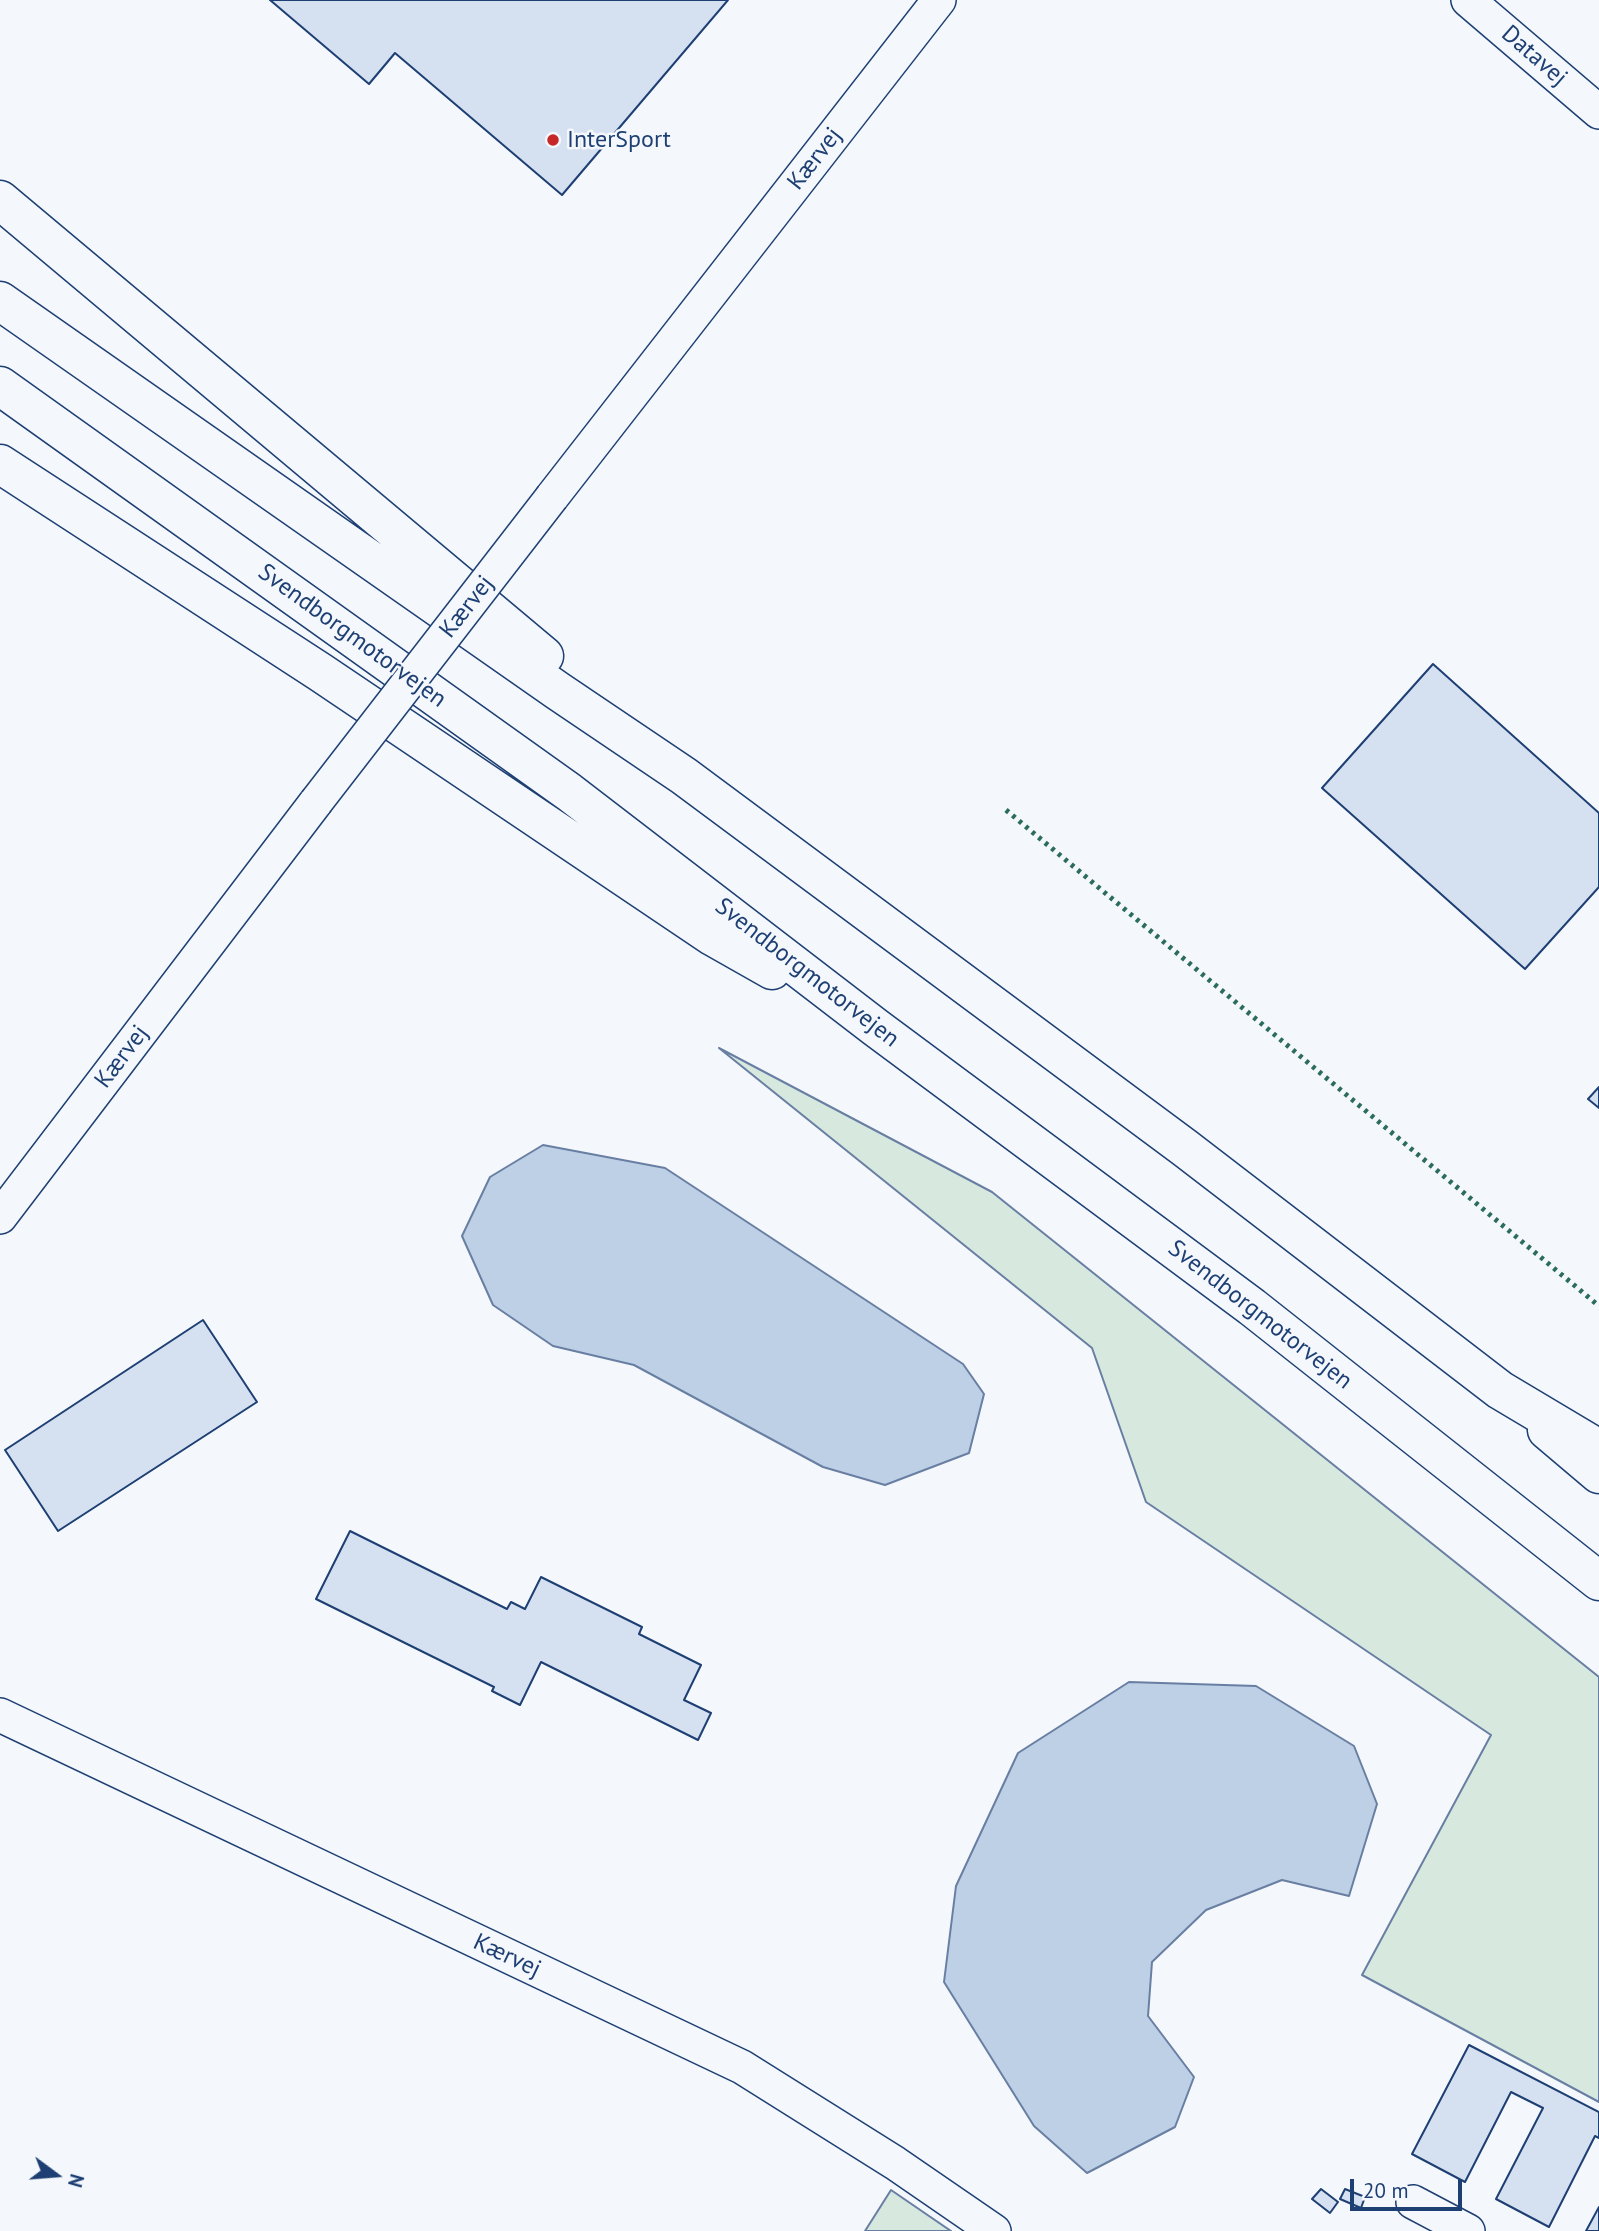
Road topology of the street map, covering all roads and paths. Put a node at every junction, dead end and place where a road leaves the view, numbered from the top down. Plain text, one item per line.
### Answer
1 (939, 0) edge
2 (1468, 0) edge
3 (1599, 112) edge
4 (0, 200) edge
5 (0, 225) edge
6 (0, 300) edge
7 (0, 386) edge
8 (223, 389) junction
9 (0, 464) edge
10 (684, 776) junction
11 (875, 1027) junction
12 (0, 1217) edge
13 (1500, 1390) junction
14 (1599, 1449) edge
15 (1599, 1474) edge
16 (1599, 1581) edge
17 (0, 1715) edge
18 (1413, 2202) dead end
19 (994, 2231) edge
20 (1468, 2231) edge

1 - 12 street, Kærvej, bridge
2 - 3 street, Datavej
4 - 8 main road
5 - 8 main road
6 - 10 main road
7 - 11 main road, Svendborgmotorvejen
8 - 10 main road
9 - 11 main road
10 - 13 main road
11 - 16 main road, Svendborgmotorvejen
13 - 14 main road
13 - 15 main road
17 - 19 street, Kærvej
18 - 20 street

